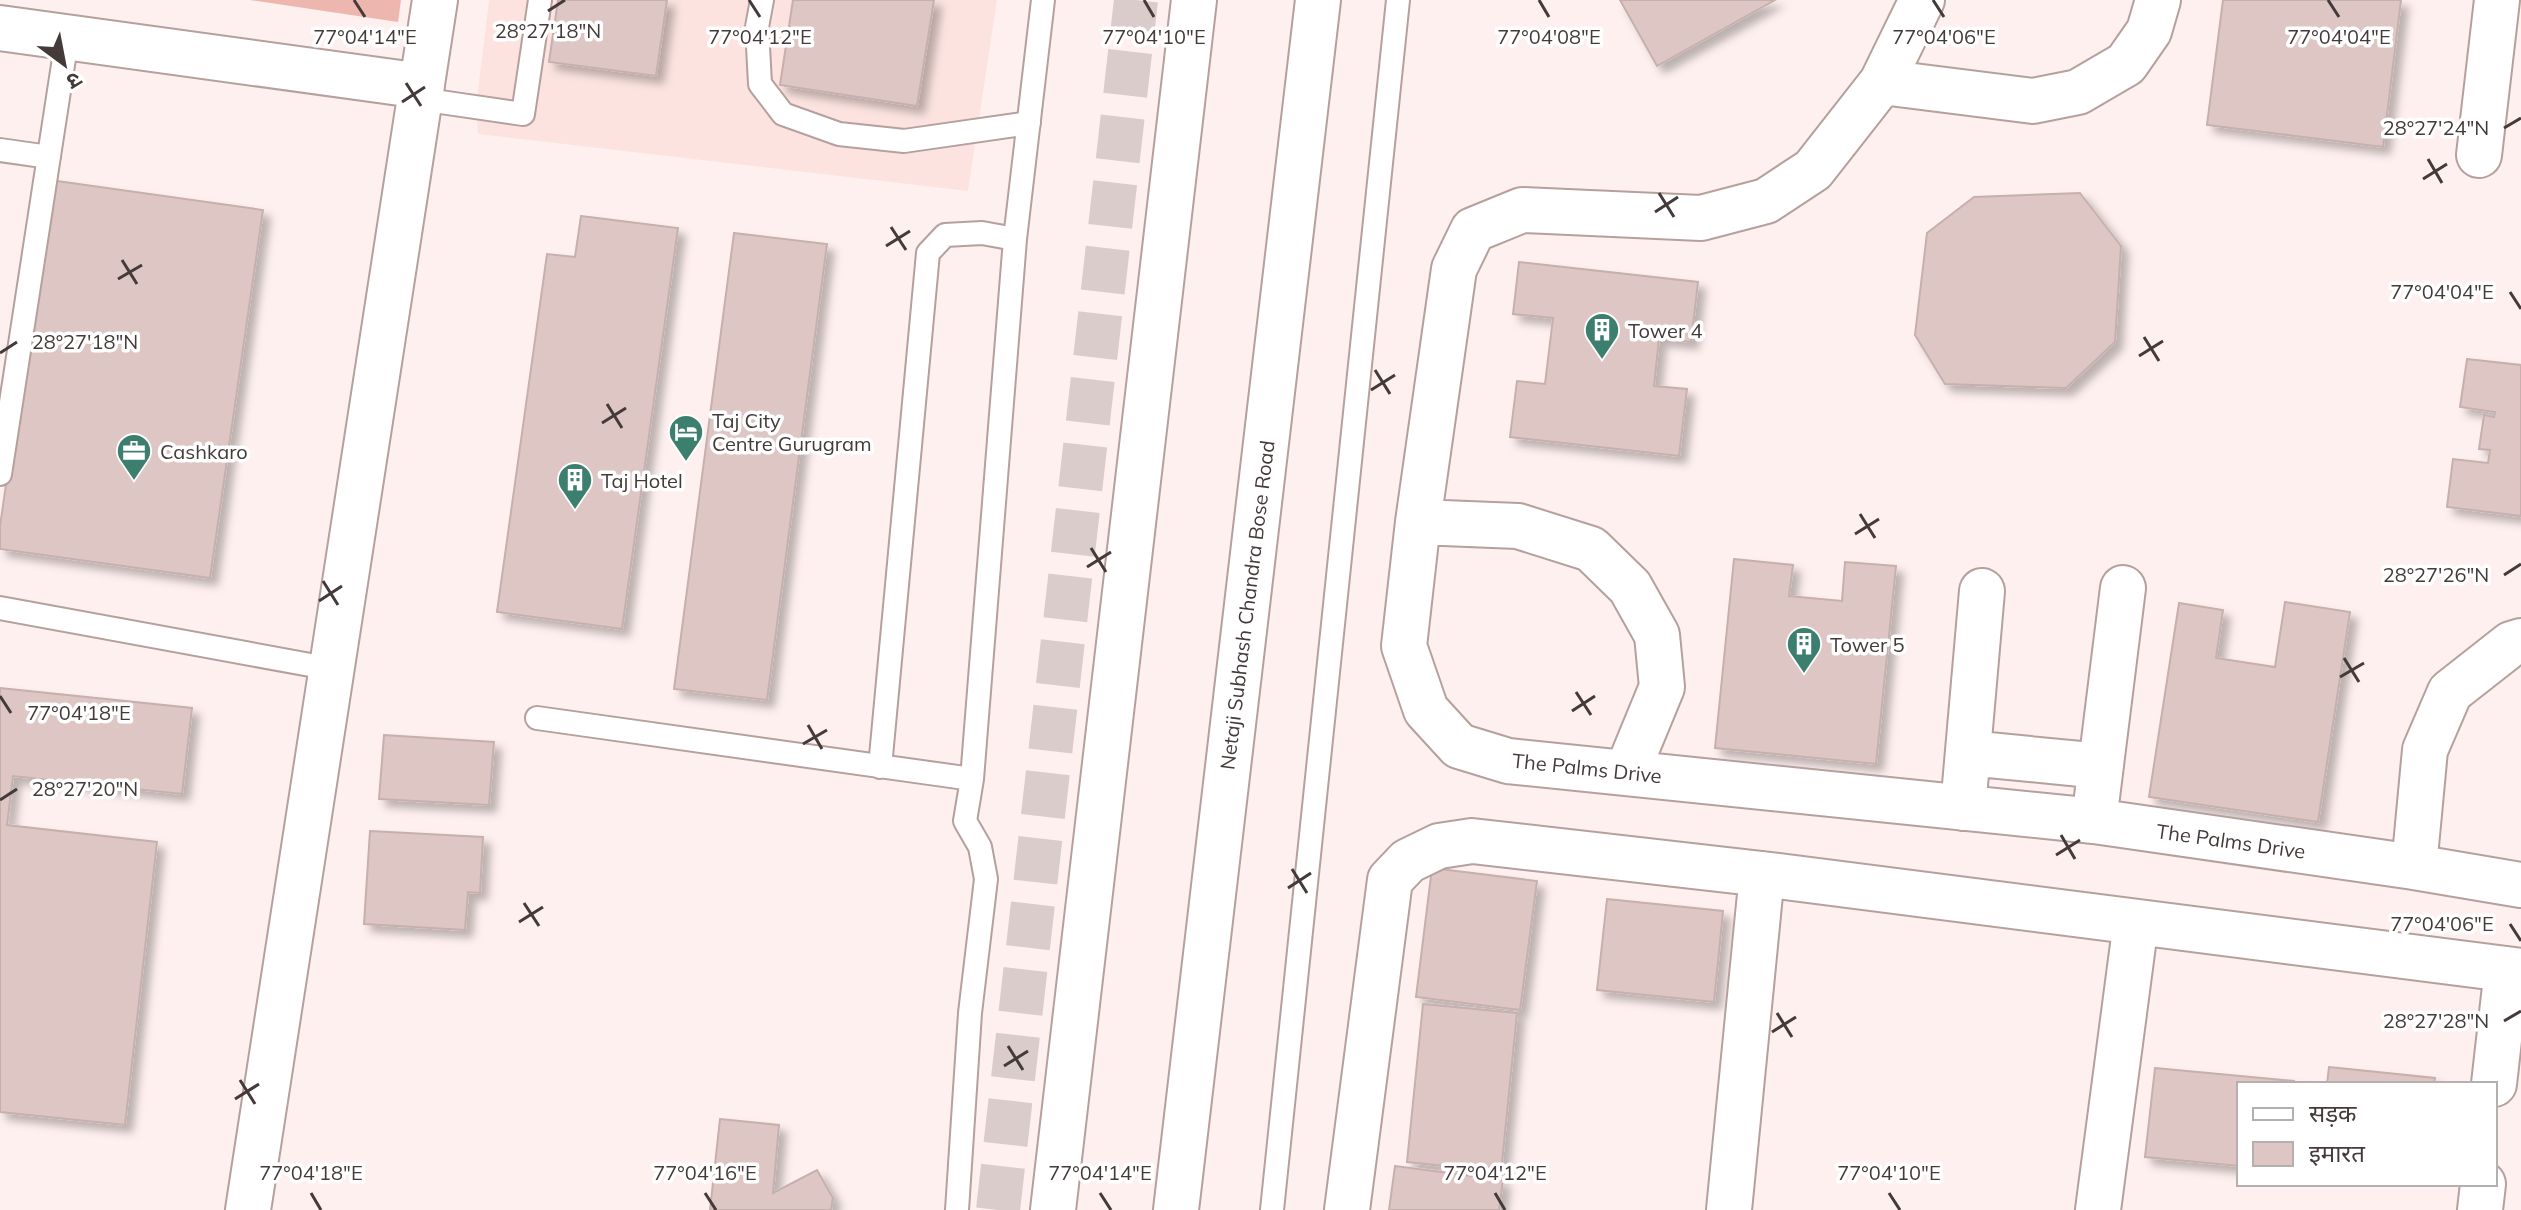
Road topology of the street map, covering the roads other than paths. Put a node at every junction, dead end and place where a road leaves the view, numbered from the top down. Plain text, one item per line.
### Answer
1 (435, 0) edge
2 (540, 0) edge
3 (762, 0) edge
4 (1043, 0) edge
5 (1194, 0) edge
6 (1318, 0) edge
7 (1398, 0) edge
8 (1922, 0) edge
9 (2158, 0) edge
10 (2497, 0) edge
11 (0, 28) edge
12 (67, 39) junction
13 (1882, 82) junction
14 (421, 92) junction
15 (1029, 123) junction
16 (0, 150) edge
17 (2479, 155) dead end
18 (49, 157) junction
19 (1015, 239) junction
20 (0, 474) edge
21 (1418, 522) junction
22 (2123, 588) dead end
23 (1982, 591) dead end
24 (0, 608) edge
25 (2521, 641) edge
26 (332, 669) junction
27 (537, 718) dead end
28 (1968, 753) junction
29 (2101, 766) junction
30 (880, 767) junction
31 (1627, 772) junction
32 (972, 779) junction
33 (1963, 808) junction
34 (2094, 821) junction
35 (2414, 867) junction
36 (1762, 874) junction
37 (2521, 885) edge
38 (2136, 922) junction
39 (2514, 970) edge
40 (2494, 1082) edge
41 (2483, 1186) edge
42 (248, 1210) edge
43 (957, 1210) edge
44 (1053, 1210) edge
45 (1176, 1210) edge
46 (1272, 1210) edge
47 (1347, 1210) edge
48 (1729, 1210) edge
49 (2098, 1210) edge
50 (2480, 1210) edge

1 - 14 street
2 - 14 lane
3 - 15 lane
4 - 15 lane
5 - 44 street
6 - 45 street, Netaji Subhash Chandra Bose Road
7 - 46 lane
8 - 13 street, The Palms Drive
9 - 13 street
10 - 17 street
11 - 12 street
12 - 14 street
12 - 18 lane
13 - 21 street, The Palms Drive
14 - 26 street
15 - 19 lane
16 - 18 lane
18 - 20 lane
19 - 30 lane
19 - 32 lane
21 - 31 street, The Palms Drive
21 - 31 street
22 - 29 street
23 - 28 street
24 - 26 lane
25 - 35 street
26 - 42 street
27 - 30 lane
28 - 29 street
28 - 33 street
29 - 34 street
30 - 32 lane
31 - 33 street, The Palms Drive
32 - 43 lane
33 - 34 street, The Palms Drive
34 - 35 street, The Palms Drive
35 - 37 street, The Palms Drive
36 - 38 street
36 - 47 street
36 - 48 street
38 - 39 street
38 - 49 street
39 - 40 street
41 - 50 street

